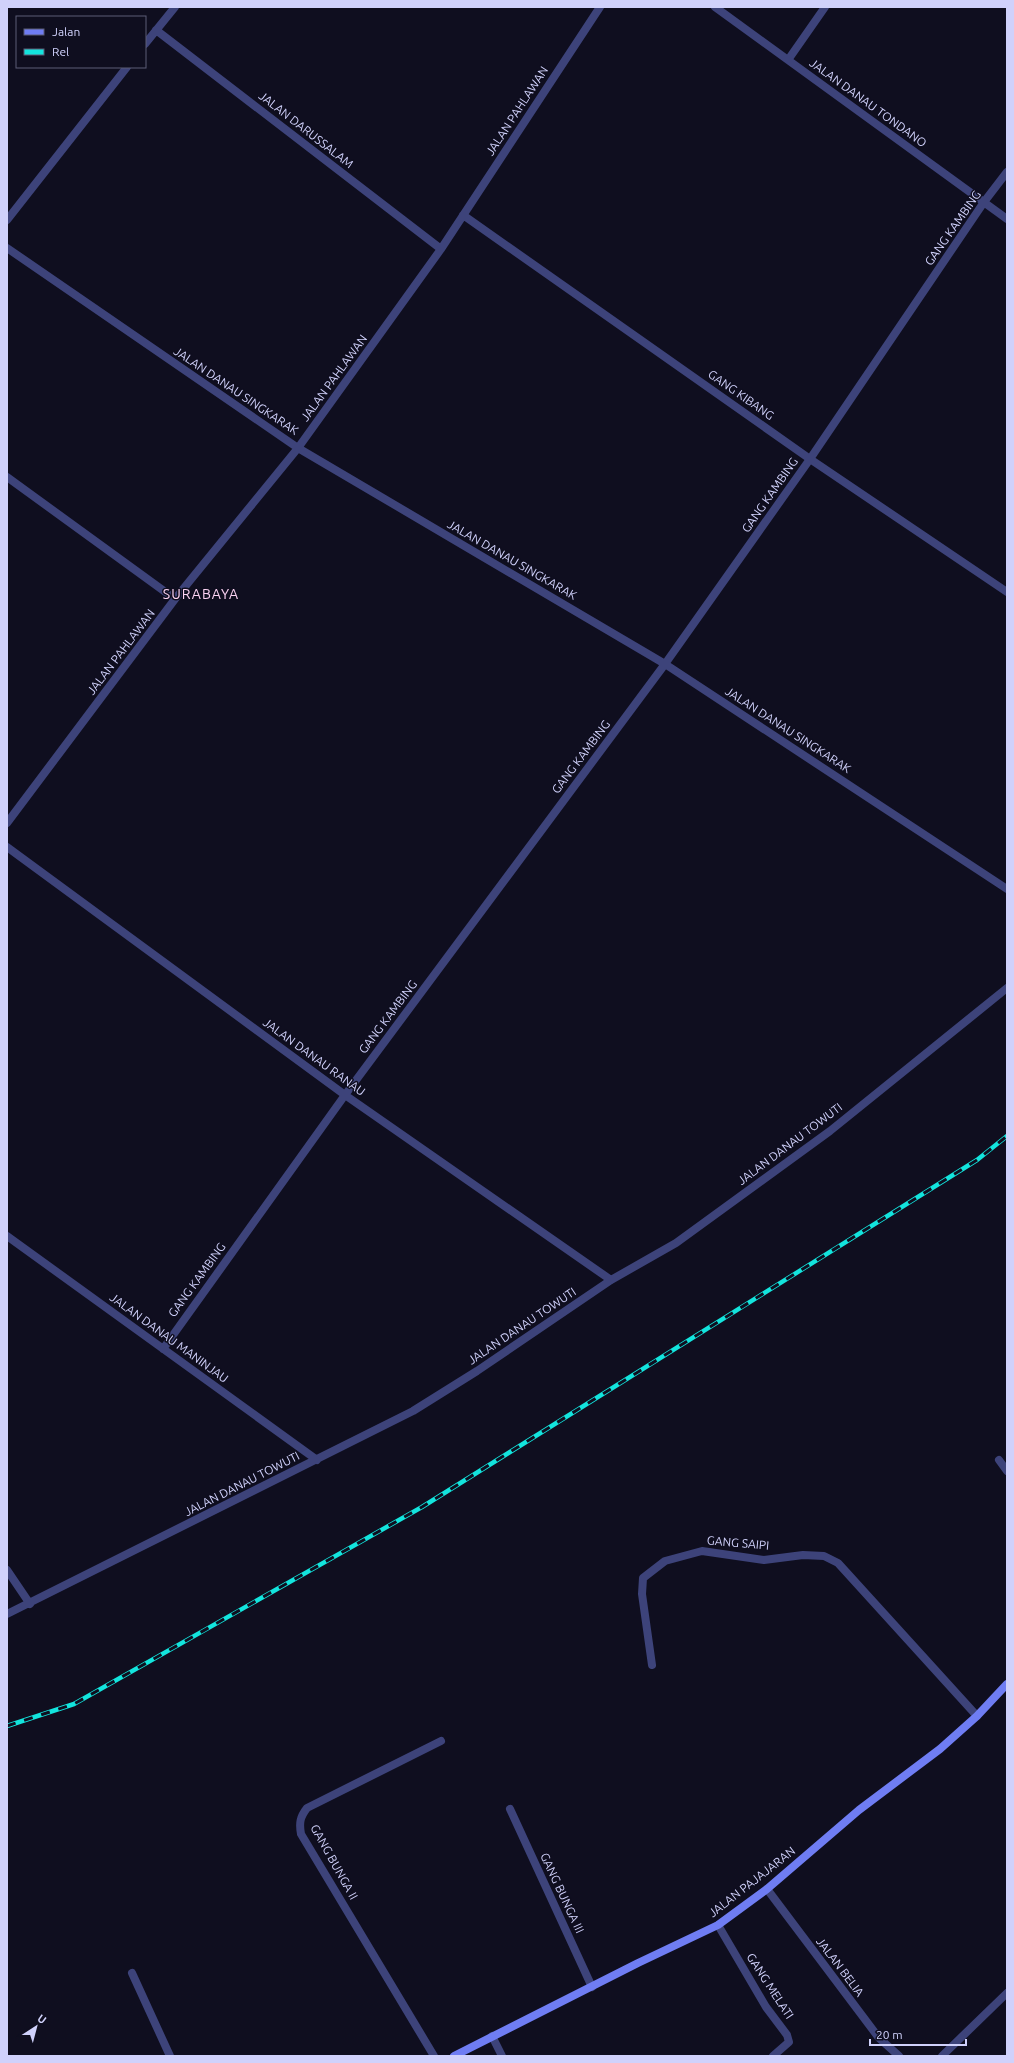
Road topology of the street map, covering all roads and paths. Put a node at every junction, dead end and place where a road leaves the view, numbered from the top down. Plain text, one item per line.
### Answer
1 (600, 7) edge
2 (715, 7) edge
3 (825, 7) edge
4 (173, 8) edge
5 (156, 30) junction
6 (146, 43) edge
7 (788, 60) junction
8 (126, 68) edge
9 (1007, 172) edge
10 (984, 202) junction
11 (463, 215) junction
12 (1007, 219) edge
13 (7, 220) edge
14 (7, 248) edge
15 (441, 249) junction
16 (298, 448) junction
17 (810, 459) junction
18 (7, 477) edge
19 (1007, 592) edge
20 (175, 599) junction
21 (665, 664) junction
22 (7, 823) edge
23 (7, 847) edge
24 (1007, 889) edge
25 (1007, 988) edge
26 (345, 1095) junction
27 (7, 1236) edge
28 (611, 1280) junction
29 (163, 1349) junction
30 (317, 1460) junction
31 (999, 1460) dead end
32 (1007, 1470) edge
33 (7, 1570) edge
34 (30, 1604) junction
35 (7, 1614) edge
36 (652, 1665) dead end
37 (1007, 1684) edge
38 (977, 1716) junction
39 (441, 1741) dead end
40 (510, 1809) dead end
41 (767, 1889) junction
42 (718, 1925) junction
43 (132, 1972) dead end
44 (592, 1987) junction
45 (1007, 1992) edge
46 (492, 2036) junction
47 (170, 2056) edge
48 (434, 2056) edge
49 (454, 2056) edge
50 (502, 2056) edge
51 (773, 2056) edge
52 (899, 2056) edge
53 (942, 2056) edge

1 - 11 street, JALAN PAHLAWAN
2 - 7 street, JALAN DANAU TONDANO
3 - 7 street
4 - 5 street
5 - 6 street
5 - 15 street, JALAN DARUSSALAM
7 - 10 street, JALAN DANAU TONDANO
8 - 13 street
9 - 10 street, GANG KAMBING
10 - 12 street, JALAN DANAU TONDANO
10 - 17 street, GANG KAMBING
11 - 15 street, JALAN PAHLAWAN
11 - 17 street, GANG KIBANG
14 - 16 street, JALAN DANAU SINGKARAK
15 - 16 street, JALAN PAHLAWAN
16 - 20 street, JALAN PAHLAWAN
16 - 21 street, JALAN DANAU SINGKARAK
17 - 19 street, GANG KIBANG
17 - 21 street, GANG KAMBING
18 - 20 street
20 - 22 street, JALAN PAHLAWAN
21 - 24 street, JALAN DANAU SINGKARAK
21 - 26 street, GANG KAMBING
23 - 26 street, JALAN DANAU RANAU
25 - 28 street, JALAN DANAU TOWUTI
26 - 28 street, JALAN DANAU RANAU
26 - 29 street, GANG KAMBING
27 - 29 street, JALAN DANAU MANINJAU
28 - 30 street, JALAN DANAU TOWUTI
29 - 30 street, JALAN DANAU MANINJAU
30 - 34 street, JALAN DANAU TOWUTI
31 - 32 street
33 - 34 street
34 - 35 street, JALAN DANAU TOWUTI
36 - 38 street, GANG SAIPI
37 - 38 main road, JALAN PAJAJARAN
38 - 41 main road, JALAN PAJAJARAN
39 - 48 street, GANG BUNGA II
40 - 44 street, GANG BUNGA III
41 - 42 main road, JALAN PAJAJARAN
41 - 52 street, JALAN BELIA
42 - 44 main road, JALAN PAJAJARAN
42 - 51 street, GANG MELATI
43 - 47 street
44 - 46 main road, JALAN PAJAJARAN
45 - 53 street
46 - 49 main road, JALAN PAJAJARAN
46 - 50 street

